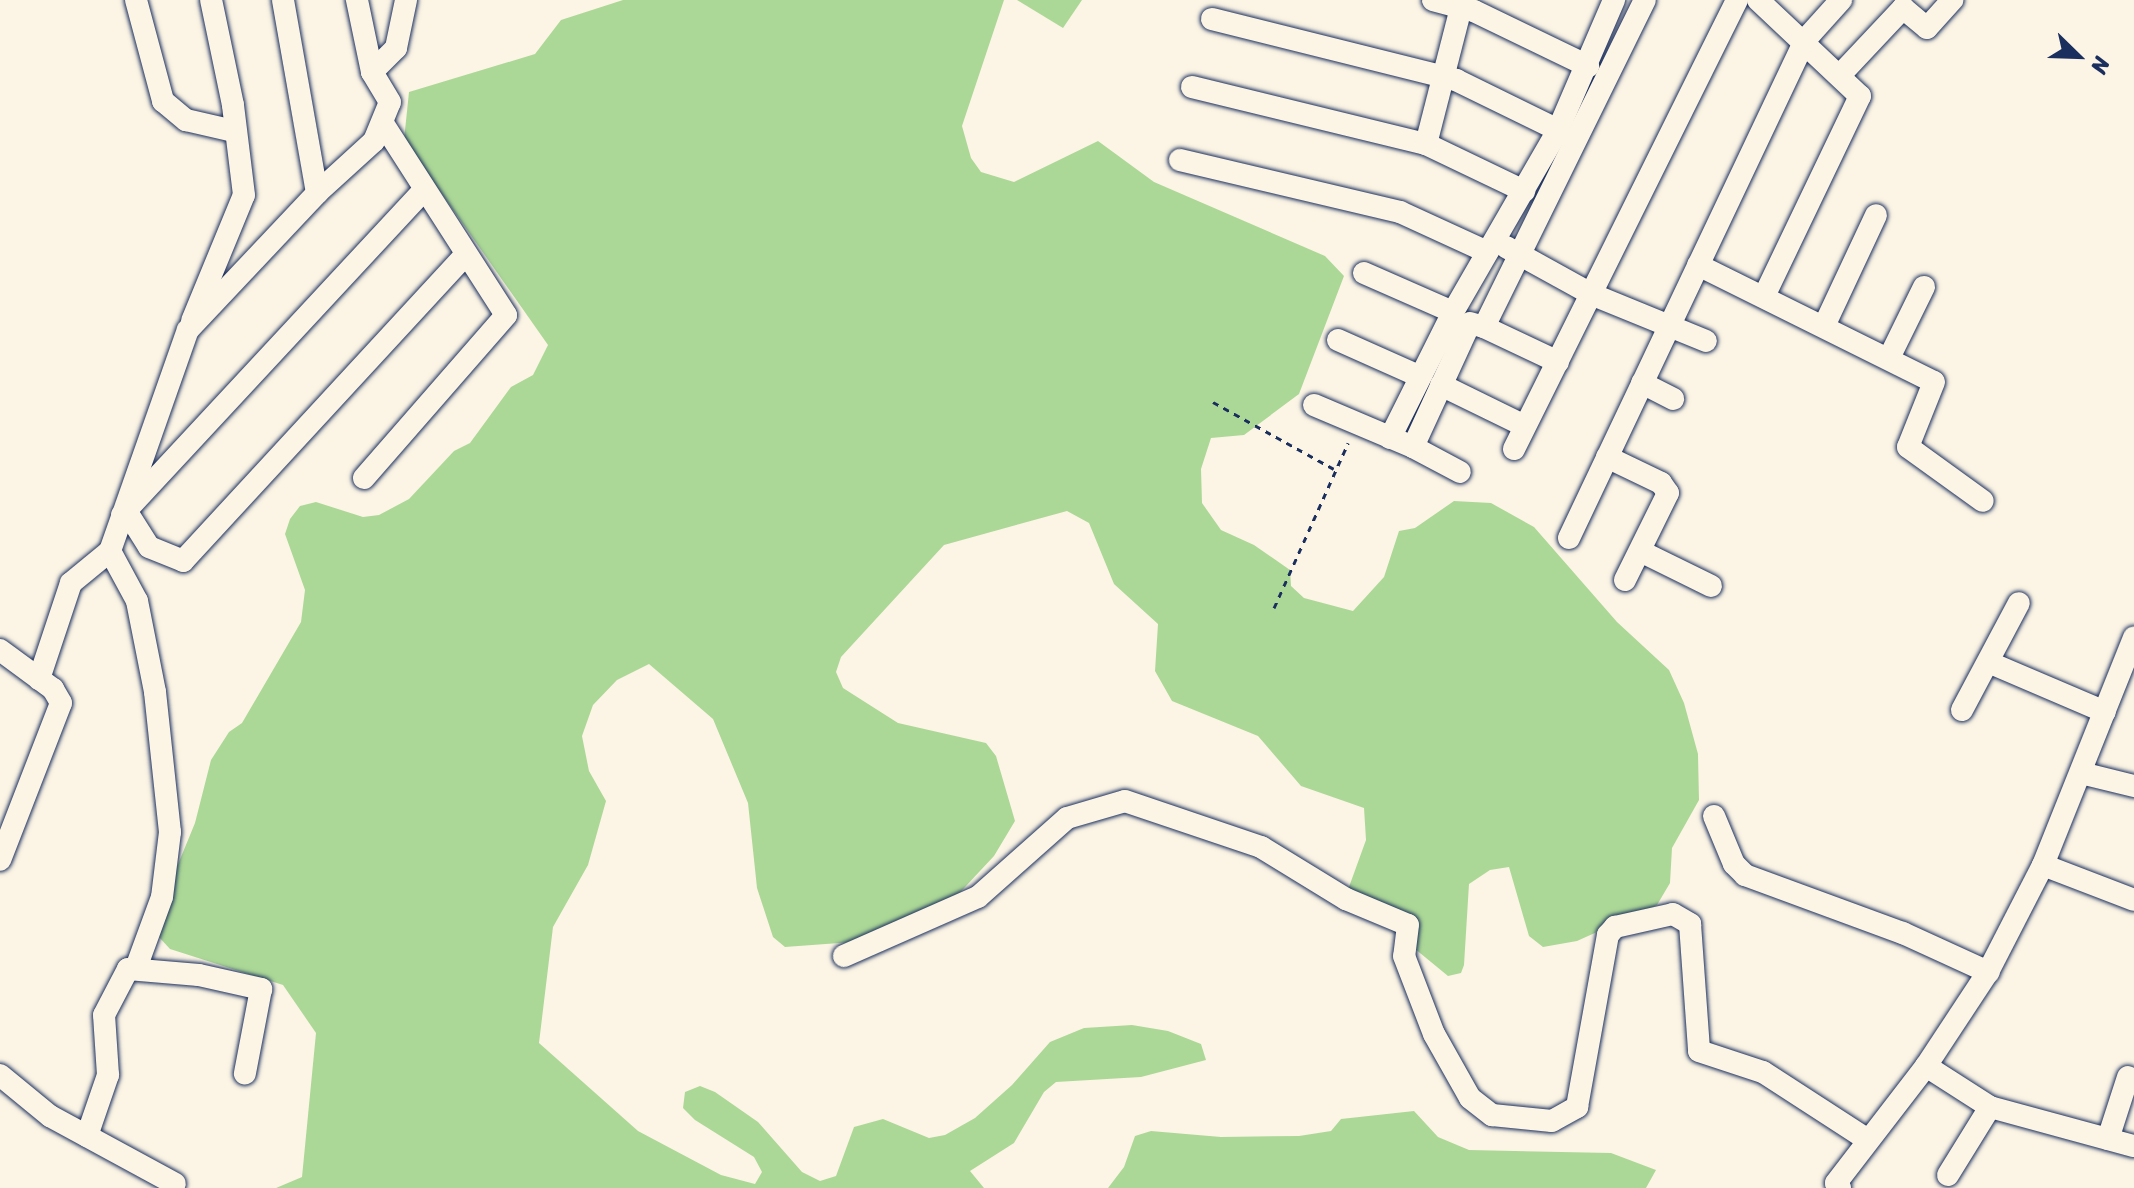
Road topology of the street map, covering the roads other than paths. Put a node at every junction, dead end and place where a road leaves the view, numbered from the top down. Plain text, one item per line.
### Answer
1 (136, 0) edge
2 (211, 0) edge
3 (283, 0) edge
4 (357, 0) edge
5 (406, 0) edge
6 (1433, 0) edge
7 (1614, 0) edge
8 (1645, 0) edge
9 (1737, 0) edge
10 (1758, 0) edge
11 (1841, 0) edge
12 (1952, 0) edge
13 (1462, 3) edge
14 (1212, 19) dead end
15 (1805, 40) junction
16 (1588, 66) junction
17 (372, 72) junction
18 (1841, 74) junction
19 (1445, 77) junction
20 (1192, 87) dead end
21 (384, 125) junction
22 (1558, 130) junction
23 (234, 131) junction
24 (1426, 144) junction
25 (1180, 160) dead end
26 (424, 190) junction
27 (1524, 191) junction
28 (317, 193) junction
29 (1876, 215) dead end
30 (1491, 246) junction
31 (465, 255) junction
32 (1518, 255) junction
33 (1698, 265) junction
34 (1364, 273) dead end
35 (1924, 287) dead end
36 (1591, 294) junction
37 (1764, 296) junction
38 (1453, 312) junction
39 (1670, 322) junction
40 (1825, 324) junction
41 (1484, 327) junction
42 (188, 330) junction
43 (1338, 340) dead end
44 (1706, 341) dead end
45 (1890, 356) junction
46 (1558, 362) junction
47 (1419, 376) junction
48 (1642, 383) junction
49 (1441, 385) junction
50 (1673, 399) dead end
51 (1314, 405) dead end
52 (1525, 426) junction
53 (1390, 438) junction
54 (1413, 447) junction
55 (1514, 449) dead end
56 (1607, 457) junction
57 (1460, 472) dead end
58 (364, 478) dead end
59 (1983, 501) dead end
60 (122, 514) junction
61 (1569, 538) dead end
62 (110, 551) junction
63 (1640, 551) junction
64 (1625, 580) dead end
65 (1711, 586) dead end
66 (2019, 603) dead end
67 (2134, 638) edge
68 (0, 650) edge
69 (1988, 662) junction
70 (39, 679) junction
71 (1962, 710) dead end
72 (2105, 712) junction
73 (2081, 773) junction
74 (2134, 786) edge
75 (1714, 816) dead end
76 (0, 860) edge
77 (2043, 865) junction
78 (2134, 900) edge
79 (844, 956) dead end
80 (136, 968) junction
81 (1988, 972) junction
82 (1926, 1066) junction
83 (245, 1073) dead end
84 (0, 1075) edge
85 (2128, 1077) dead end
86 (1990, 1107) junction
87 (87, 1136) junction
88 (2108, 1139) junction
89 (1868, 1140) junction
90 (2134, 1146) edge
91 (1948, 1175) dead end
92 (175, 1184) dead end
93 (1836, 1186) edge

1 - 23 street
2 - 23 street
3 - 28 street
4 - 17 street
5 - 17 street
6 - 13 street
7 - 16 street
8 - 32 street
9 - 36 street
10 - 15 street
11 - 15 street
12 - 18 street
13 - 16 street
13 - 19 street
14 - 19 street
15 - 18 street
15 - 33 street
16 - 22 street
17 - 21 street
18 - 37 street
19 - 22 street
19 - 24 street
20 - 24 street
21 - 26 street
21 - 28 street
22 - 27 street
23 - 42 street
24 - 27 street
25 - 30 street
26 - 31 street
26 - 60 street
27 - 30 street
28 - 42 street
29 - 40 street
30 - 32 street
30 - 38 street
31 - 58 street
31 - 60 street
32 - 36 street
32 - 41 street
33 - 37 street
33 - 39 street
34 - 38 street
35 - 45 street
36 - 39 street
36 - 46 street
37 - 40 street
38 - 47 street
39 - 44 street
39 - 48 street
40 - 45 street
41 - 46 street
41 - 49 street
42 - 60 street
43 - 47 street
45 - 59 street
46 - 52 street
47 - 53 street
48 - 50 street
48 - 56 street
49 - 52 street
49 - 54 street
51 - 53 street
52 - 55 street
53 - 54 street
54 - 57 street
56 - 61 street
56 - 63 street
60 - 62 street
62 - 70 street
62 - 80 street
63 - 64 street
63 - 65 street
66 - 69 street
67 - 72 street
68 - 70 street
69 - 71 street
69 - 72 street
70 - 76 street
72 - 73 street
73 - 74 street
73 - 77 street
75 - 81 street
77 - 78 street
77 - 81 street
79 - 89 street
80 - 83 street
80 - 87 street
81 - 82 street
82 - 86 street
82 - 89 street
84 - 87 street
85 - 88 street
86 - 88 street
86 - 91 street
87 - 92 street
88 - 90 street
89 - 93 street

